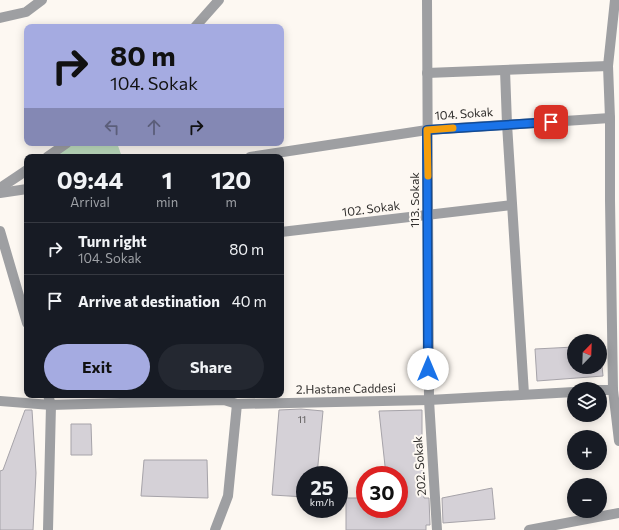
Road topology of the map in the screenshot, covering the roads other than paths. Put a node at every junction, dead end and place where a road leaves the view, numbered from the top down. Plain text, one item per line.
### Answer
1 (42, 0) edge
2 (219, 0) edge
3 (427, 0) edge
4 (615, 0) edge
5 (0, 18) edge
6 (198, 24) edge
7 (608, 66) junction
8 (505, 70) junction
9 (427, 73) junction
10 (610, 118) junction
11 (507, 124) junction
12 (427, 130) junction
13 (63, 146) edge
14 (51, 154) edge
15 (270, 154) edge
16 (24, 172) edge
17 (0, 188) edge
18 (24, 189) edge
19 (0, 193) edge
20 (512, 205) junction
21 (428, 215) junction
22 (0, 231) edge
23 (284, 232) edge
24 (24, 313) edge
25 (607, 390) edge
26 (613, 390) junction
27 (567, 392) edge
28 (524, 394) junction
29 (49, 398) edge
30 (225, 398) edge
31 (429, 400) junction
32 (0, 401) edge
33 (237, 404) junction
34 (51, 405) junction
35 (619, 441) edge
36 (619, 513) edge
37 (48, 530) edge
38 (215, 530) edge
39 (437, 530) edge
40 (529, 530) edge

1 - 5 street
2 - 6 street
3 - 9 street, 113. Sokak
4 - 7 street
7 - 8 street
7 - 10 street
8 - 9 street
8 - 11 street
9 - 12 street, 113. Sokak
10 - 11 street, 104. Sokak
10 - 26 street
11 - 12 street, 104. Sokak
11 - 20 street
12 - 15 street, 104. Sokak
12 - 21 street, 113. Sokak
13 - 14 street
16 - 17 street
18 - 19 street
20 - 21 street, 102. Sokak
20 - 28 street
21 - 23 street, 102. Sokak
21 - 31 street, 113. Sokak
22 - 24 street
25 - 26 street
26 - 35 street
27 - 28 street, 2.Hastane Caddesi
28 - 31 street, 2.Hastane Caddesi
29 - 34 street
30 - 33 street, 2.Hastane Caddesi
30 - 34 street, 2.Hastane Caddesi
31 - 33 street, 2.Hastane Caddesi
31 - 39 street, 202. Sokak
32 - 34 street, 2.Hastane Caddesi
33 - 38 street
34 - 37 street
36 - 40 street

